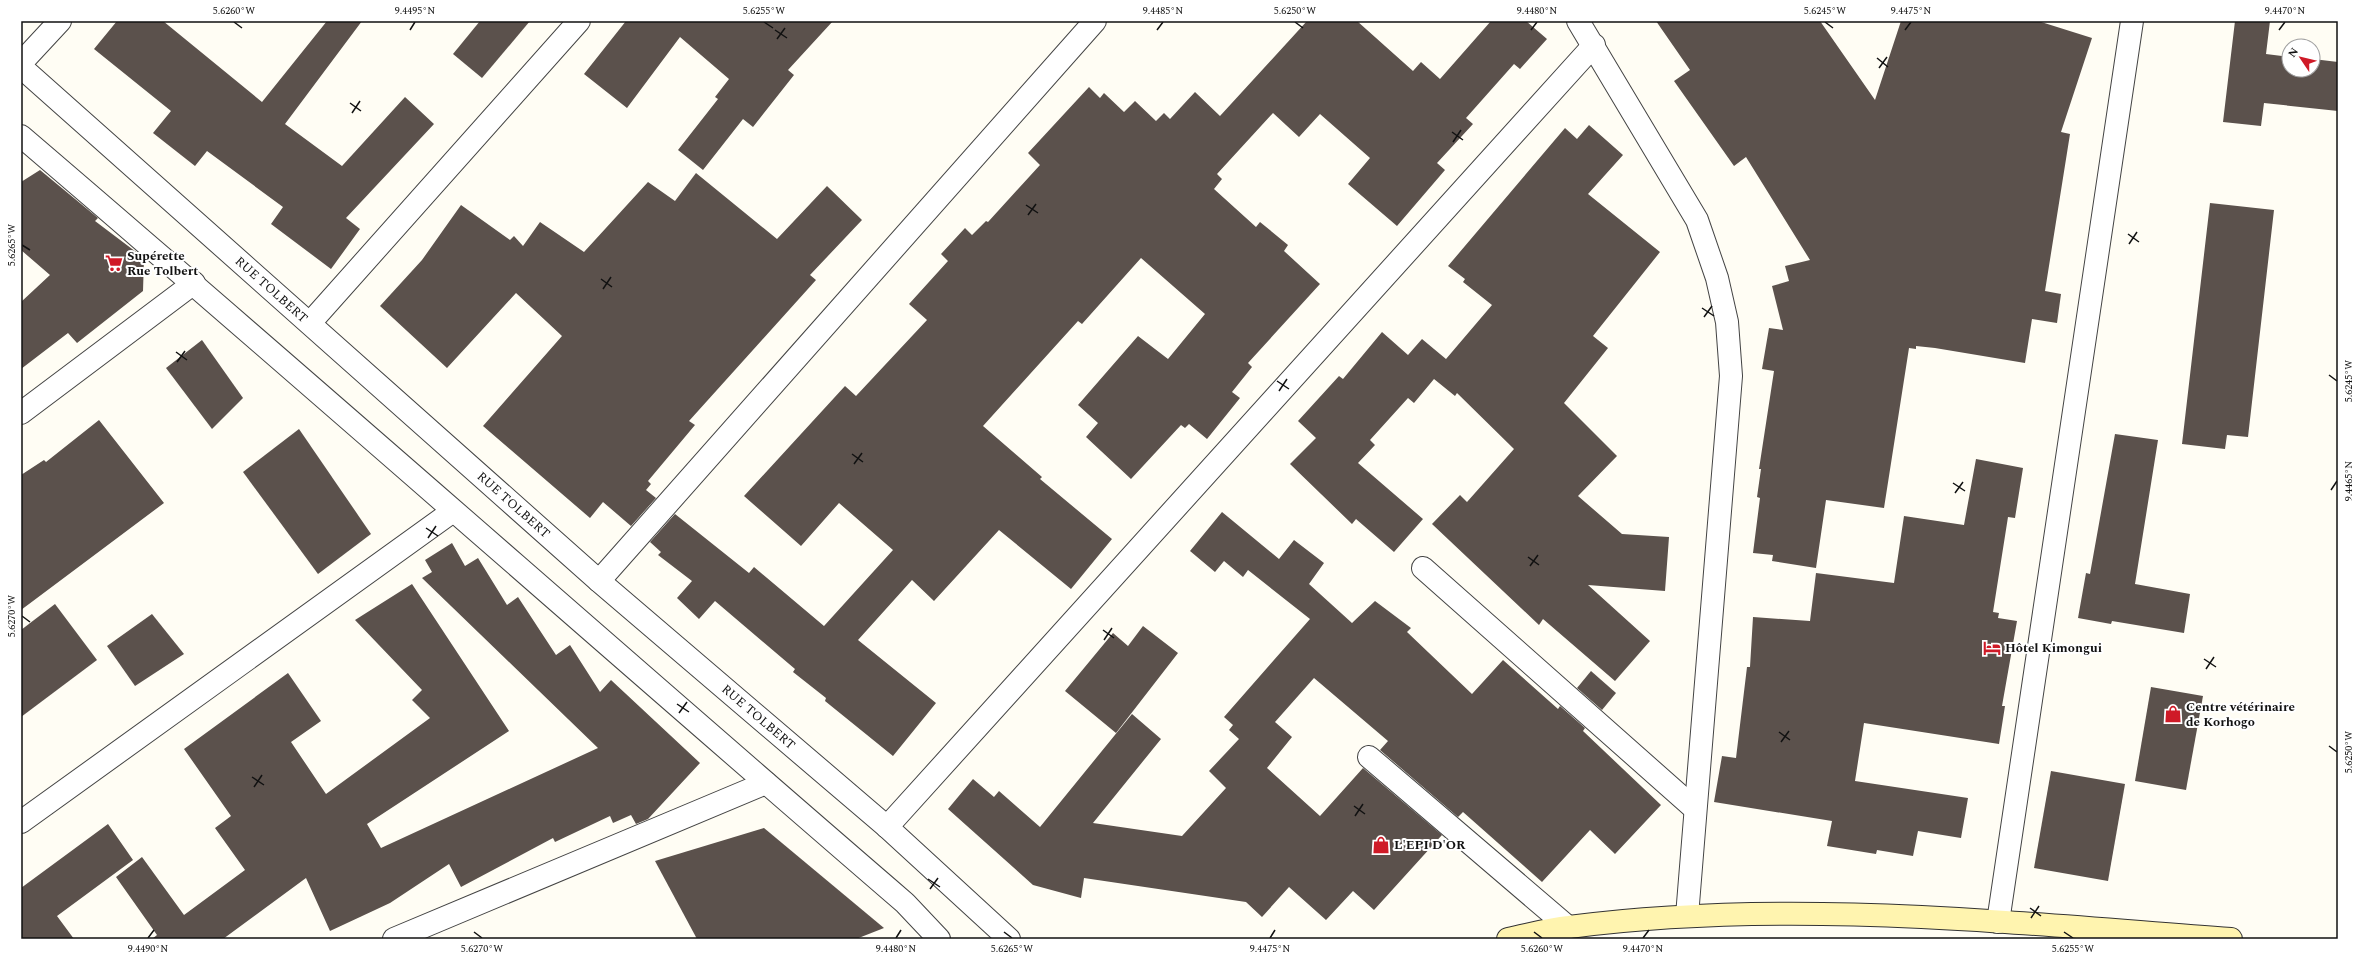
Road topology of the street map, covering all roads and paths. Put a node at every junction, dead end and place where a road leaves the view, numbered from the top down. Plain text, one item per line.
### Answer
1 (60, 21) edge
2 (579, 21) edge
3 (1095, 21) edge
4 (1578, 21) edge
5 (2132, 21) edge
6 (1594, 45) junction
7 (21, 63) edge
8 (21, 67) edge
9 (21, 136) edge
10 (194, 283) junction
11 (310, 323) junction
12 (21, 413) edge
13 (453, 511) junction
14 (1423, 568) dead end
15 (599, 581) junction
16 (1370, 757) dead end
17 (766, 784) junction
18 (1695, 809) junction
19 (21, 822) edge
20 (887, 826) junction
21 (1687, 916) junction
22 (1998, 922) junction
23 (1568, 927) junction
24 (394, 939) edge
25 (939, 939) edge
26 (1009, 939) edge
27 (1508, 939) edge
28 (2231, 939) edge

1 - 7 street
2 - 11 street
3 - 15 street
4 - 6 street
5 - 22 street
6 - 18 street
6 - 20 street
8 - 11 street, RUE TOLBERT
9 - 10 street
10 - 12 street
10 - 13 street
11 - 15 street, RUE TOLBERT
13 - 17 street
13 - 19 street
14 - 18 street
15 - 20 street, RUE TOLBERT
16 - 23 street
17 - 24 street
17 - 25 street
18 - 21 street
20 - 26 street, RUE TOLBERT
21 - 22 main road
21 - 23 main road
22 - 28 main road
23 - 27 main road

